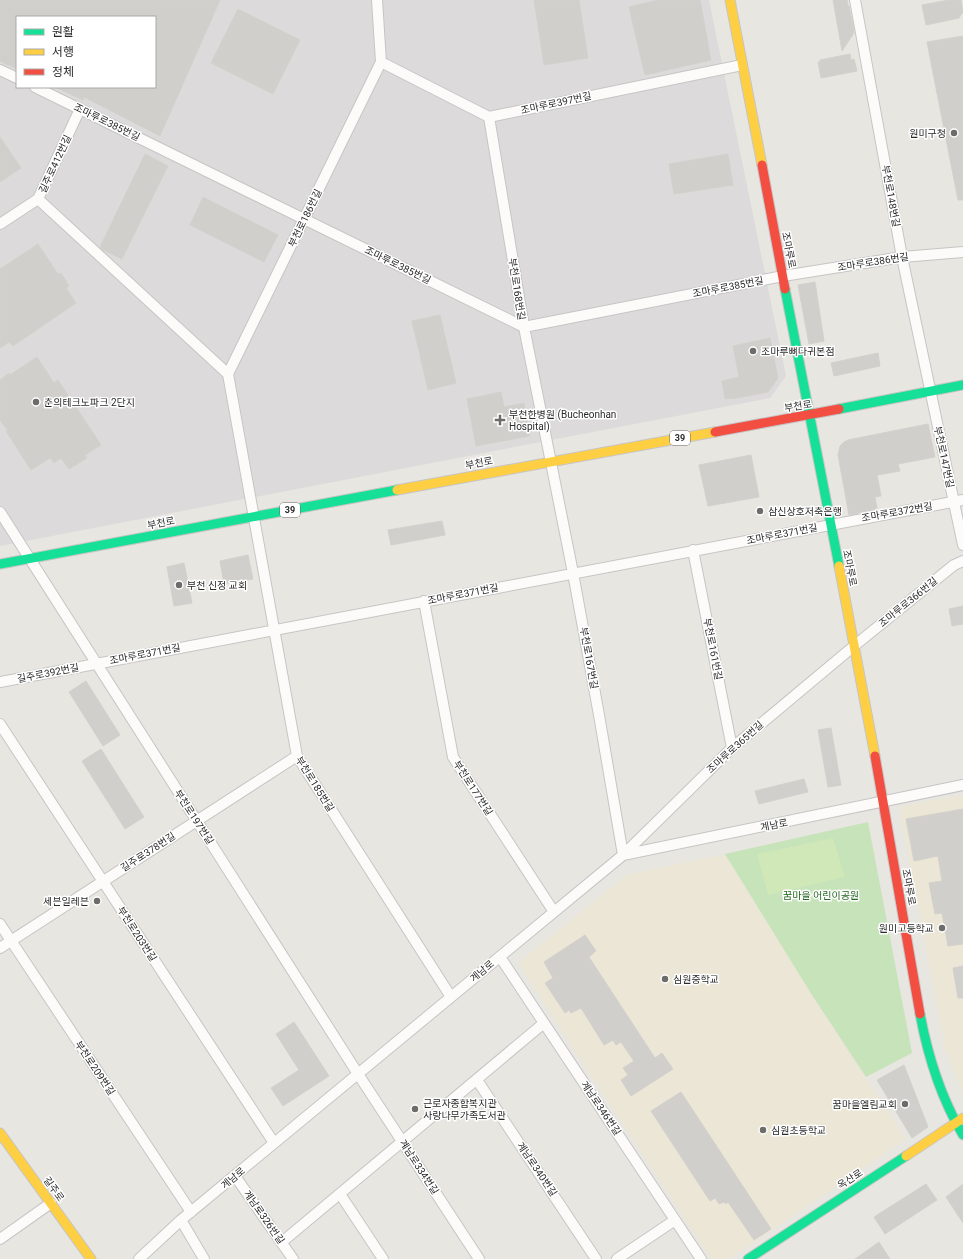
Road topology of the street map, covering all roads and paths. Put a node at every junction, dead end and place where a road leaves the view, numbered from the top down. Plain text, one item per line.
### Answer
1 (377, 0) edge
2 (730, 0) edge
3 (855, 0) edge
4 (381, 62) junction
5 (742, 65) junction
6 (0, 70) edge
7 (16, 78) edge
8 (37, 88) edge
9 (80, 109) junction
10 (489, 117) junction
11 (38, 199) junction
12 (304, 219) junction
13 (0, 224) edge
14 (963, 252) edge
15 (902, 257) junction
16 (783, 276) junction
17 (524, 327) junction
18 (228, 374) junction
19 (963, 385) edge
20 (930, 392) junction
21 (810, 415) junction
22 (550, 461) junction
23 (958, 501) edge
24 (0, 512) edge
25 (254, 516) junction
26 (831, 524) junction
27 (963, 545) edge
28 (693, 550) junction
29 (30, 558) junction
30 (963, 561) edge
31 (0, 564) edge
32 (573, 573) junction
33 (424, 601) junction
34 (274, 630) junction
35 (854, 646) junction
36 (96, 663) junction
37 (0, 682) edge
38 (0, 724) edge
39 (732, 748) junction
40 (296, 756) junction
41 (963, 785) edge
42 (884, 802) junction
43 (196, 820) junction
44 (623, 855) junction
45 (103, 881) junction
46 (554, 912) junction
47 (0, 924) edge
48 (11, 941) junction
49 (0, 948) edge
50 (500, 957) junction
51 (451, 997) junction
52 (544, 1023) junction
53 (358, 1074) junction
54 (477, 1080) junction
55 (959, 1121) edge
56 (0, 1132) edge
57 (963, 1135) edge
58 (403, 1142) junction
59 (274, 1143) junction
60 (235, 1176) junction
61 (340, 1194) junction
62 (51, 1203) junction
63 (191, 1212) junction
64 (181, 1220) junction
65 (675, 1220) junction
66 (0, 1239) edge
67 (282, 1242) junction
68 (91, 1259) edge
69 (139, 1259) edge
70 (204, 1259) edge
71 (293, 1259) edge
72 (383, 1259) edge
73 (479, 1259) edge
74 (596, 1259) edge
75 (617, 1259) edge
76 (701, 1259) edge
77 (748, 1259) edge

1 - 4 street
2 - 5 street, 조마루로
3 - 15 street, 부천로148번길
4 - 10 street
4 - 12 street, 부천로186번길
5 - 10 street, 조마루로397번길
5 - 16 street, 조마루로
6 - 7 street
8 - 9 street, 조마루로385번길
9 - 11 street, 길주로412번길
9 - 12 street, 조마루로385번길
10 - 17 street, 부천로168번길
11 - 13 street, 길주로412번길
11 - 18 street
12 - 17 street, 조마루로385번길
12 - 18 street, 부천로186번길
14 - 15 street, 조마루로386번길
15 - 16 street, 조마루로386번길
15 - 20 street, 부천로148번길
16 - 17 street, 조마루로385번길
16 - 21 street, 조마루로
17 - 22 street, 부천로168번길
18 - 25 street
19 - 20 street, 부천로 / 39
20 - 21 street, 부천로 / 39
20 - 23 street, 부천로147번길
21 - 22 street, 부천로 / 39
21 - 26 street, 조마루로
22 - 25 street, 부천로 / 39
22 - 32 street, 부천로167번길
23 - 26 street, 조마루로372번길
23 - 27 street, 부천로147번길
24 - 29 street, 부천로197번길
25 - 29 street, 부천로 / 39
25 - 34 street, 부천로185번길
26 - 28 street, 조마루로371번길
26 - 35 street, 조마루로
28 - 32 street, 조마루로371번길
28 - 39 street, 부천로161번길
29 - 31 street, 부천로 / 39
29 - 36 street, 부천로197번길
30 - 35 street, 조마루로366번길
32 - 33 street, 조마루로371번길
32 - 44 street, 부천로167번길
33 - 34 street, 조마루로371번길
33 - 46 street, 부천로177번길
34 - 36 street, 조마루로371번길
34 - 40 street, 부천로185번길
35 - 39 street, 조마루로365번길
35 - 42 street, 조마루로
36 - 37 street, 길주로392번길
36 - 43 street, 부천로197번길
38 - 45 street, 부천로203번길
39 - 44 street, 조마루로365번길
40 - 43 street, 길주로378번길
40 - 51 street, 부천로185번길
41 - 42 street, 계남로
42 - 44 street, 계남로
42 - 55 street, 조마루로
43 - 45 street, 길주로378번길
43 - 53 street, 부천로197번길
44 - 46 street, 계남로
45 - 48 street, 길주로378번길
45 - 59 street, 부천로203번길
46 - 50 street, 계남로
47 - 48 street, 부천로209번길
48 - 49 street, 길주로378번길
48 - 63 street, 부천로209번길
50 - 51 street, 계남로
50 - 52 street, 계남로346번길
51 - 53 street, 계남로
52 - 54 street
52 - 65 street, 계남로346번길
53 - 58 street, 계남로334번길
53 - 59 street, 계남로
54 - 58 street
54 - 74 street, 계남로340번길
55 - 57 street, 조마루로
55 - 77 street, 옥산로
56 - 62 street, 길주로
58 - 61 street
58 - 73 street, 계남로334번길
59 - 60 street, 계남로
60 - 63 street, 계남로
60 - 67 street, 계남로326번길
61 - 67 street
61 - 72 street
62 - 66 street
62 - 68 street, 길주로
63 - 64 street, 계남로
64 - 69 street, 계남로
64 - 70 street
65 - 75 street
65 - 76 street, 계남로346번길
67 - 71 street, 계남로326번길

